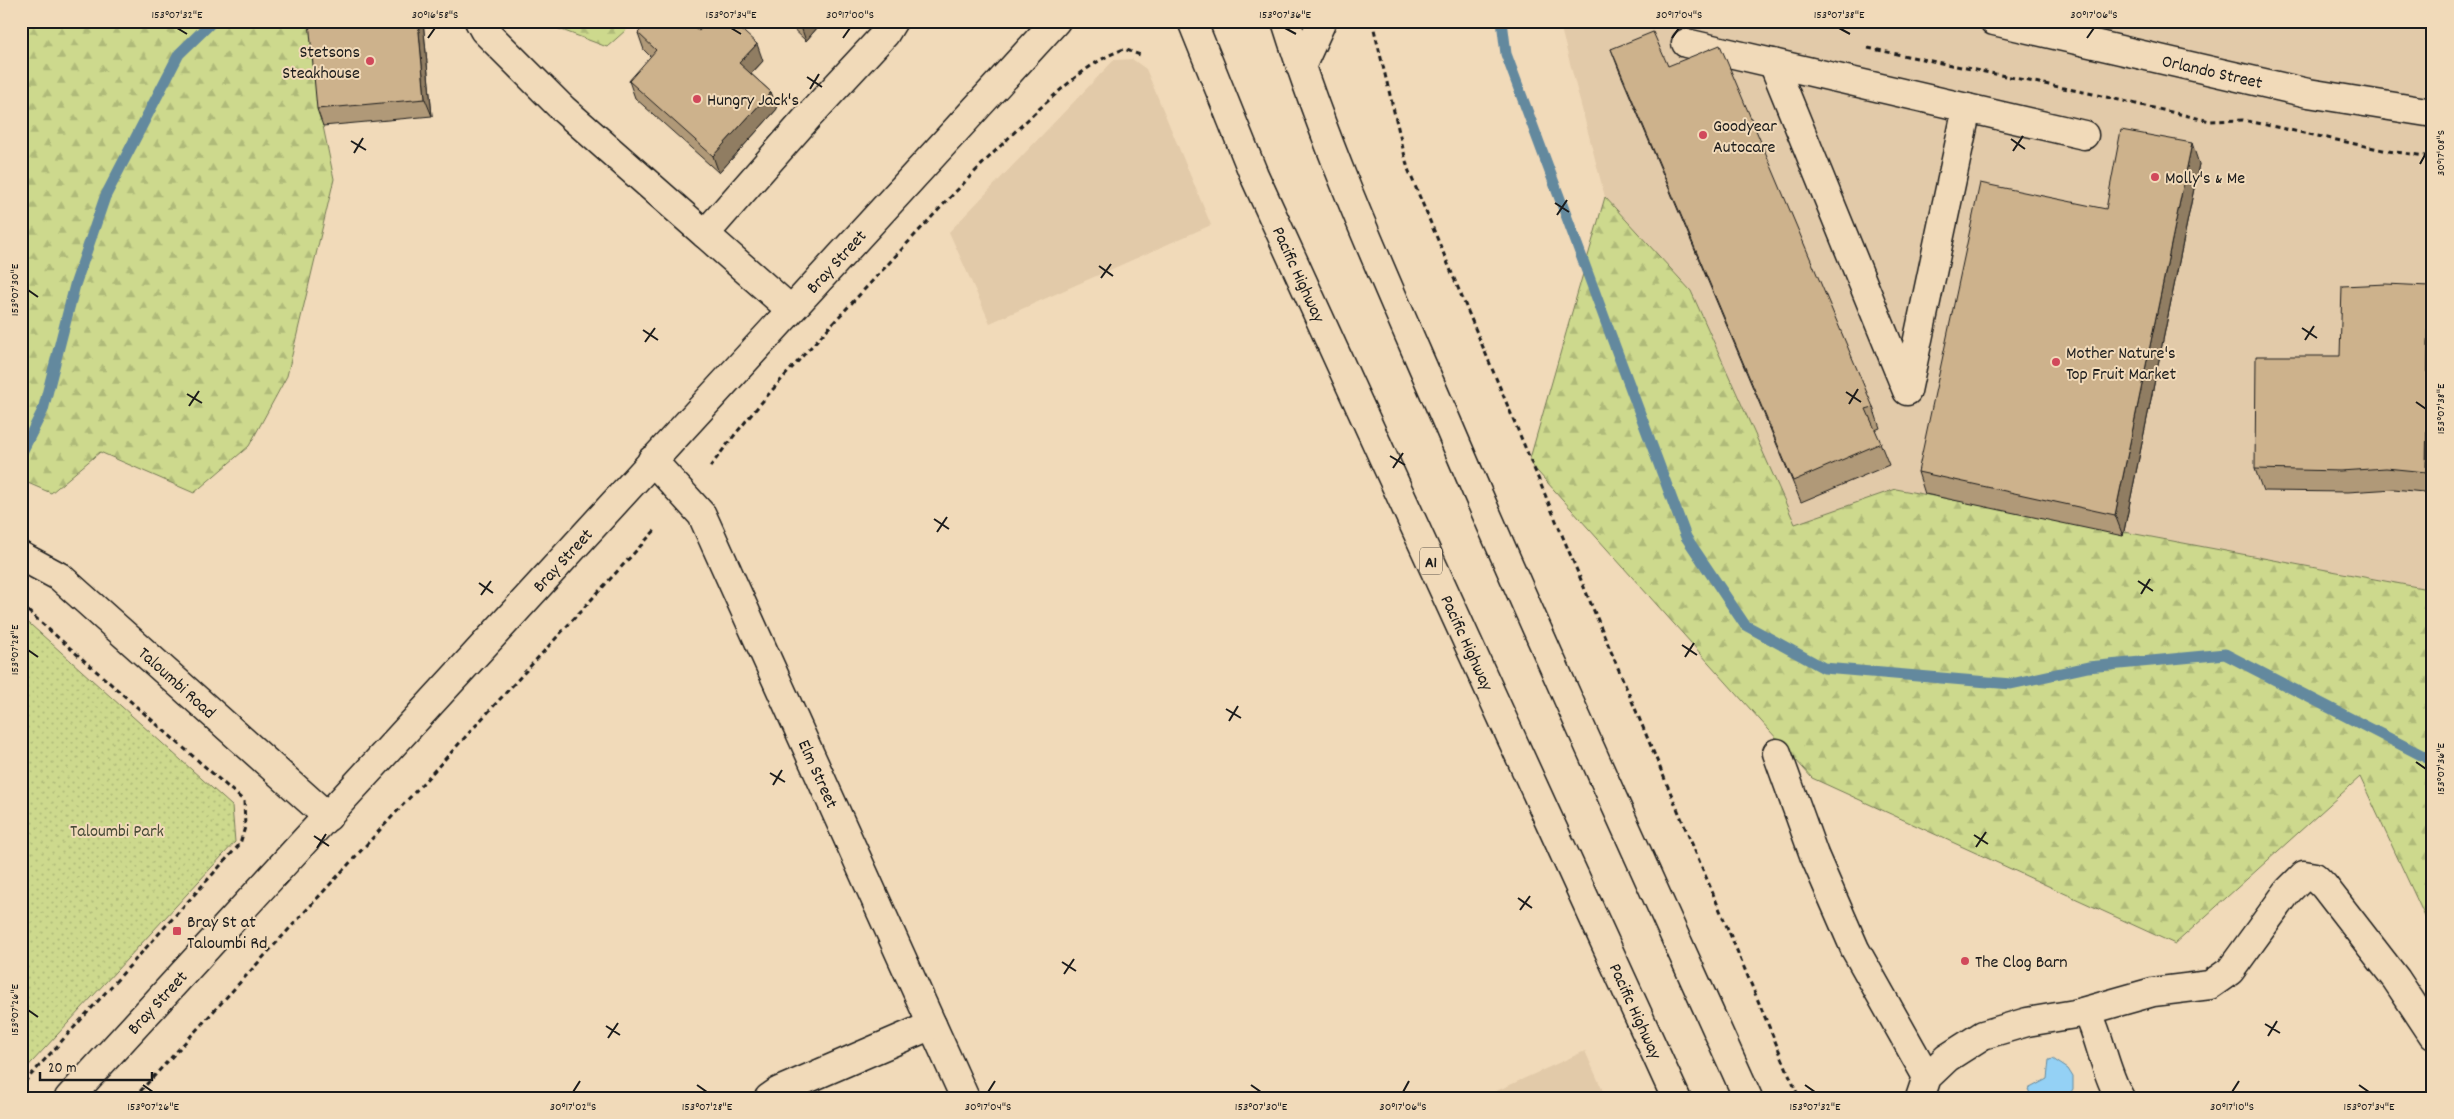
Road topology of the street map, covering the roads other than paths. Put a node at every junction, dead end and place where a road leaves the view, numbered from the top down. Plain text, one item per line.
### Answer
1 (479, 21) edge
2 (893, 21) edge
3 (1056, 21) edge
4 (1192, 21) edge
5 (1286, 21) edge
6 (1322, 21) edge
7 (1994, 21) edge
8 (1686, 43) dead end
9 (1773, 63) junction
10 (1301, 67) junction
11 (1967, 108) junction
12 (2433, 113) edge
13 (2084, 136) dead end
14 (705, 234) junction
15 (790, 309) junction
16 (652, 460) junction
17 (21, 556) edge
18 (1777, 753) dead end
19 (328, 817) junction
20 (2087, 1011) junction
21 (932, 1025) junction
22 (2433, 1035) edge
23 (1923, 1088) edge
24 (69, 1098) edge
25 (769, 1098) edge
26 (965, 1098) edge
27 (1676, 1098) edge
28 (1748, 1098) edge
29 (2120, 1098) edge

1 - 14 main road
2 - 14 main road
3 - 15 main road, Bray Street
4 - 27 main road, Pacific Highway / A1
5 - 10 main road
6 - 10 main road
7 - 12 main road, Orlando Street
8 - 9 main road
9 - 11 main road
9 - 11 main road
10 - 28 main road
11 - 13 main road
14 - 15 main road
15 - 16 main road, Bray Street
16 - 19 main road, Bray Street
16 - 21 main road, Elm Street
17 - 19 main road, Taloumbi Road
18 - 23 main road
19 - 24 main road, Bray Street
20 - 22 main road
20 - 23 main road
20 - 29 main road
21 - 25 main road
21 - 26 main road, Elm Street

